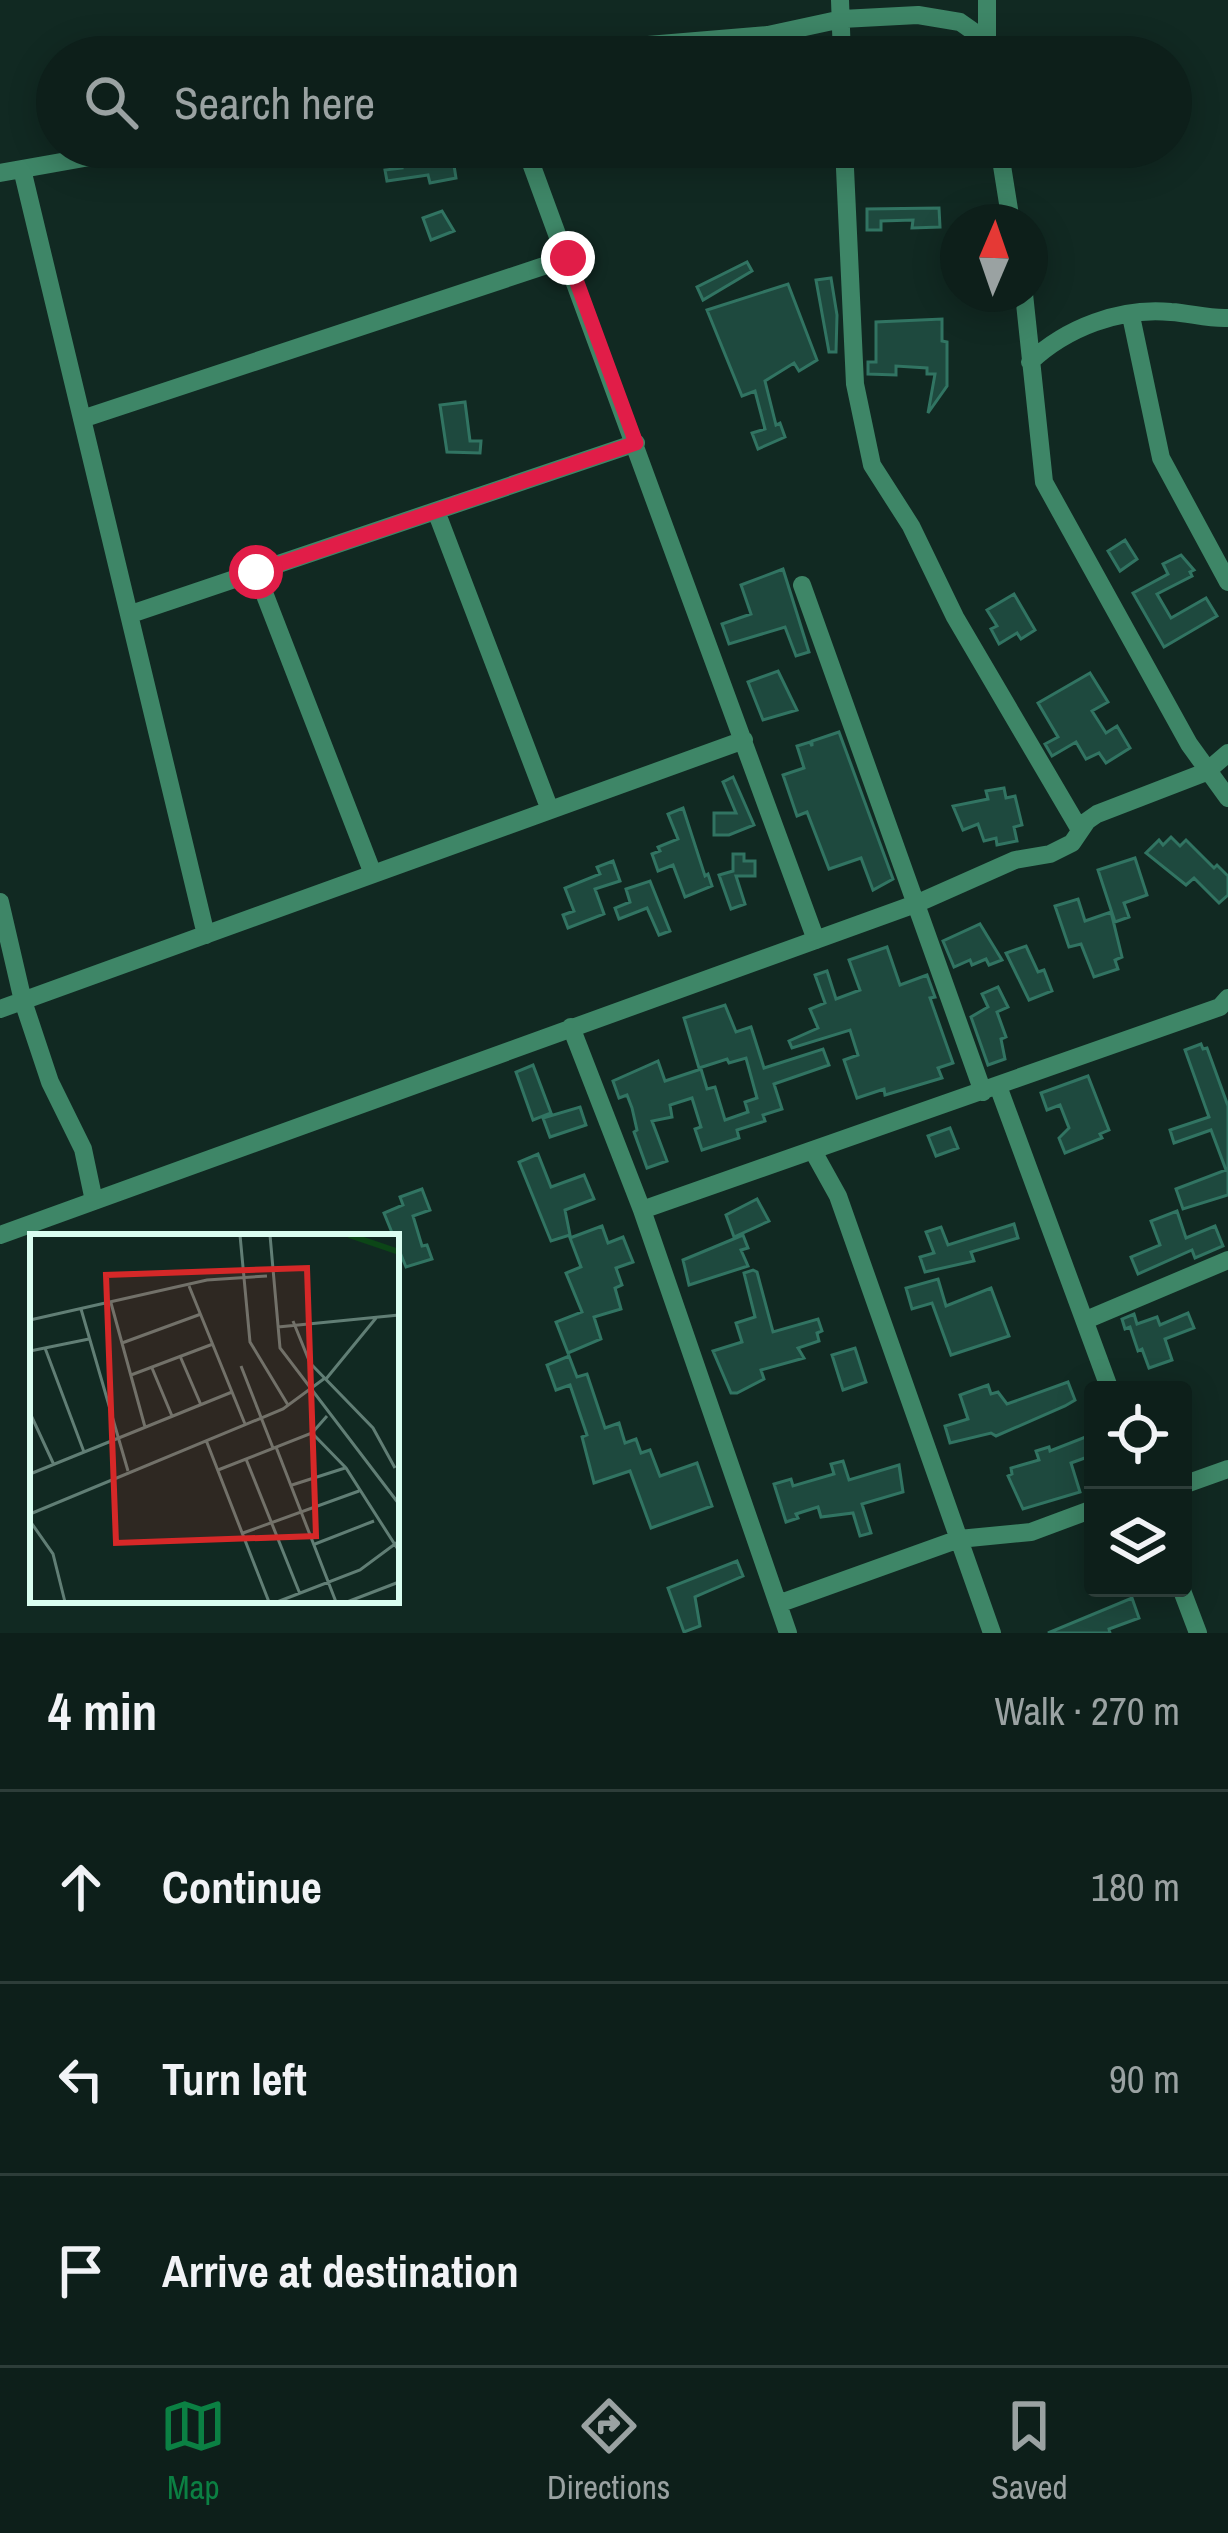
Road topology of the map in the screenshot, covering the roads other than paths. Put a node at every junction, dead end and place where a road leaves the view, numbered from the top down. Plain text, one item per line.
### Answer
1 (987, 0) edge
2 (841, 10) edge
3 (750, 36) edge
4 (971, 36) edge
5 (987, 36) edge
6 (36, 167) edge
7 (533, 168) edge
8 (845, 168) edge
9 (1003, 168) edge
10 (22, 169) junction
11 (0, 173) edge
12 (1008, 204) edge
13 (568, 258) junction
14 (1026, 312) edge
15 (1131, 316) junction
16 (1228, 317) edge
17 (1030, 362) junction
18 (82, 419) junction
19 (636, 443) junction
20 (436, 511) junction
21 (256, 572) junction
22 (1228, 582) edge
23 (802, 585) dead end
24 (131, 614) junction
25 (744, 740) junction
26 (1228, 753) edge
27 (1206, 772) junction
28 (1228, 798) edge
29 (550, 810) junction
30 (1080, 830) junction
31 (374, 874) junction
32 (0, 902) edge
33 (918, 903) junction
34 (206, 934) junction
35 (816, 940) junction
36 (23, 1001) junction
37 (1225, 1007) edge
38 (0, 1010) edge
39 (572, 1027) junction
40 (990, 1089) junction
41 (813, 1151) junction
42 (94, 1201) junction
43 (641, 1210) junction
44 (0, 1234) edge
45 (1228, 1260) edge
46 (1086, 1320) junction
47 (1107, 1381) edge
48 (1228, 1469) edge
49 (1192, 1482) edge
50 (1084, 1513) edge
51 (959, 1539) junction
52 (1184, 1597) edge
53 (778, 1604) junction
54 (788, 1633) edge
55 (992, 1633) edge
56 (1198, 1633) edge

1 - 5 street
2 - 3 street
2 - 4 street
6 - 10 street
7 - 13 street
8 - 30 street
9 - 12 street
10 - 11 street
10 - 18 street
13 - 18 street
13 - 19 street
14 - 17 street
15 - 16 street
15 - 17 street
15 - 22 street
17 - 27 street
18 - 24 street
19 - 20 street
19 - 25 street
20 - 21 street
20 - 29 street
21 - 24 street
21 - 31 street
23 - 33 street
24 - 34 street
25 - 29 street
25 - 35 street
26 - 27 street
27 - 28 street
27 - 30 street
29 - 31 street
30 - 33 street
31 - 34 street
32 - 36 street
33 - 35 street
33 - 40 street
34 - 36 street
35 - 39 street
36 - 38 street
36 - 42 street
37 - 40 street
39 - 42 street
39 - 43 street
40 - 41 street
40 - 46 street
41 - 43 street
41 - 51 street
42 - 44 street
43 - 53 street
45 - 46 street
46 - 47 street
48 - 49 street
50 - 51 street
51 - 53 street
51 - 55 street
52 - 56 street
53 - 54 street

